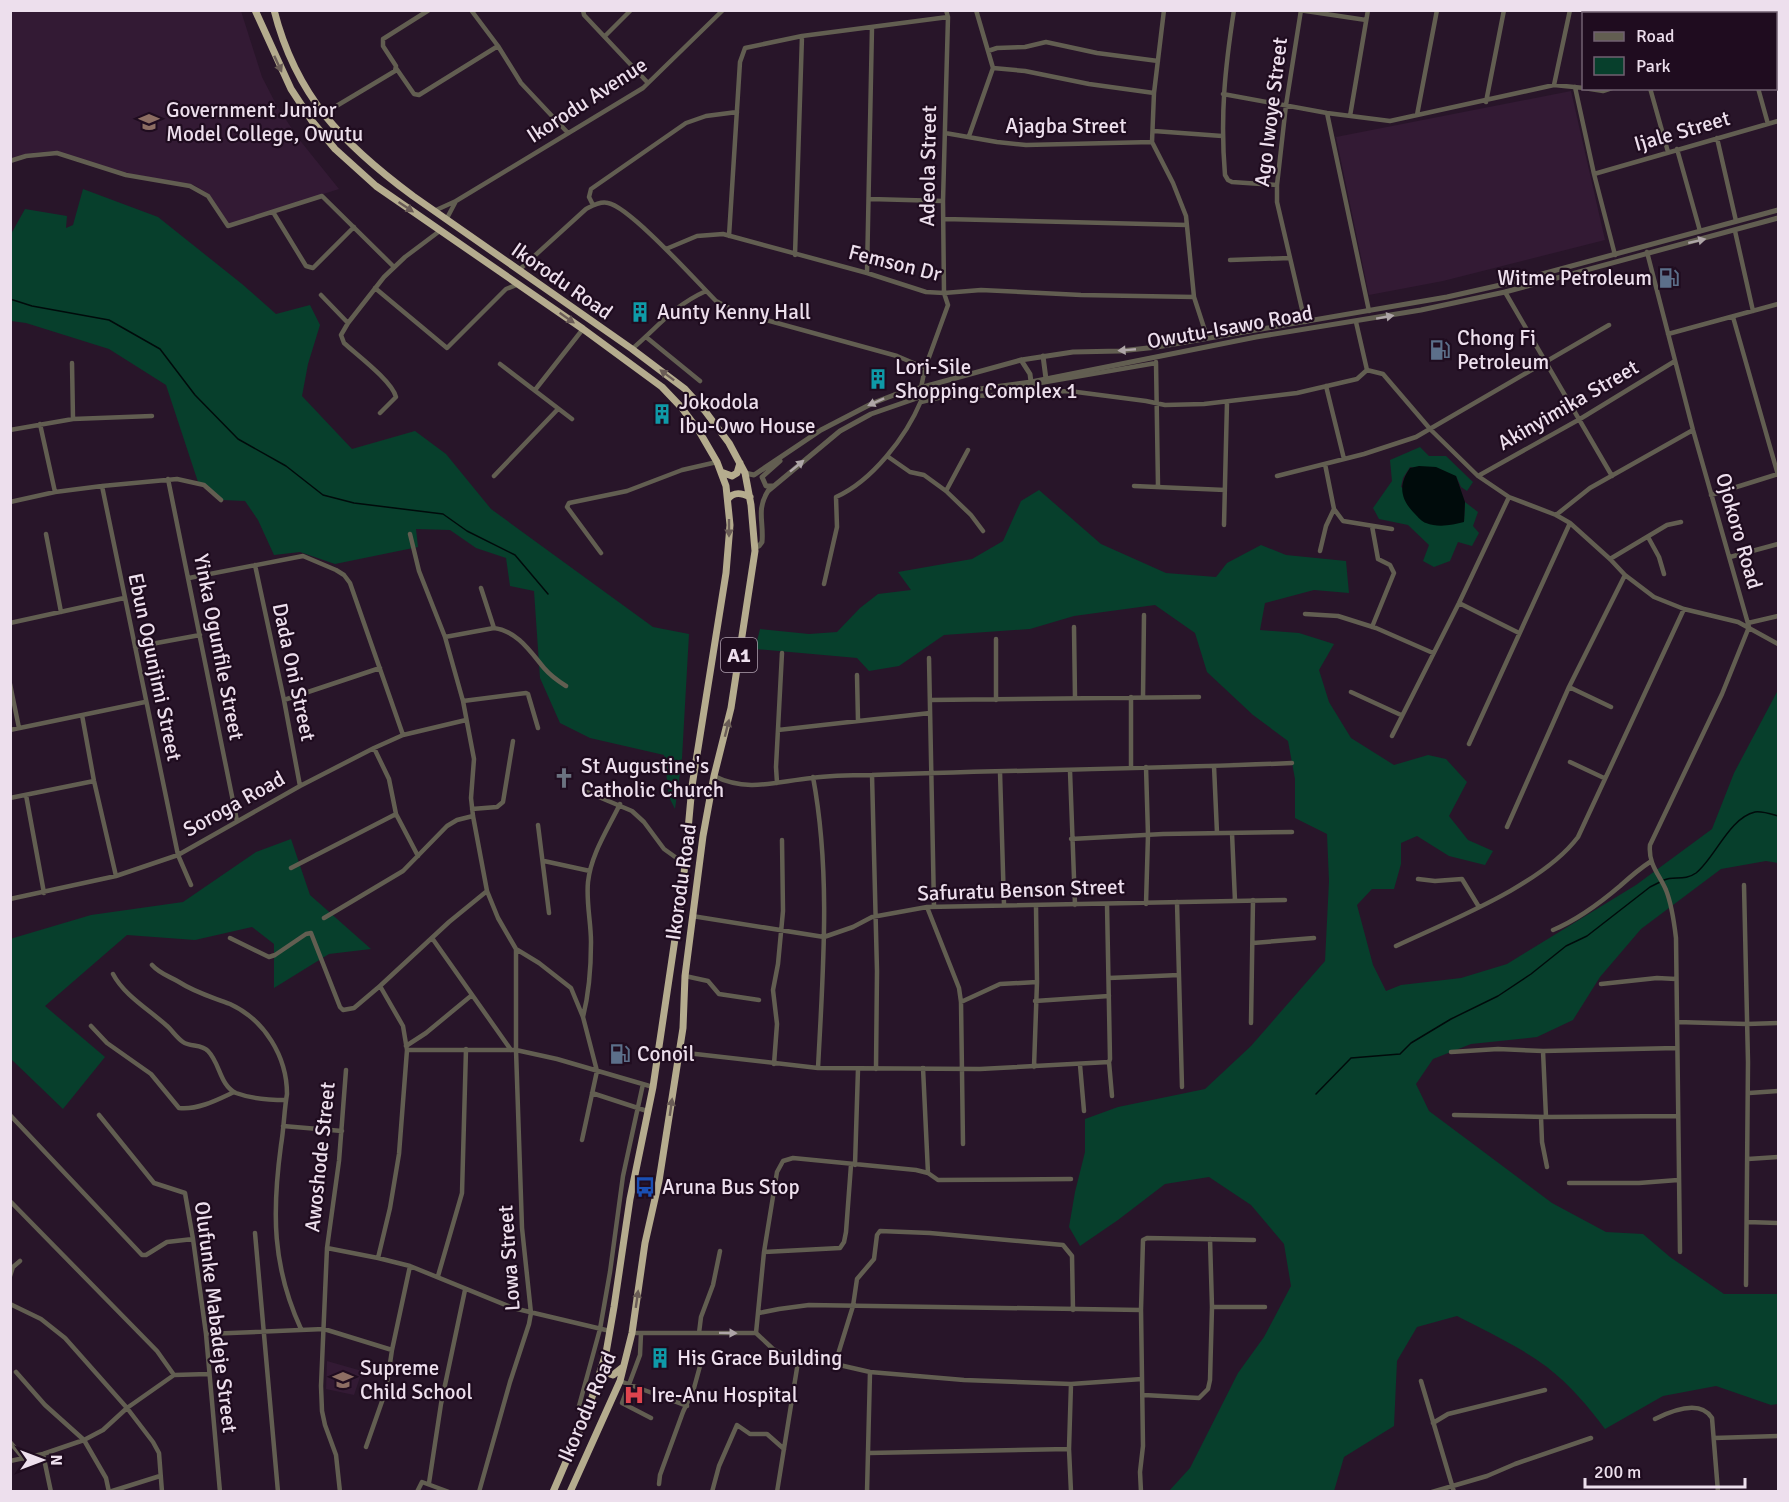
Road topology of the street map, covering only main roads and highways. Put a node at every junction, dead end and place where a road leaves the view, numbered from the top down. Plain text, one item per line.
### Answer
1 (255, 10) edge
2 (274, 10) edge
3 (740, 464) junction
4 (721, 472) junction
5 (750, 497) junction
6 (728, 499) junction
7 (625, 1366) junction
8 (602, 1367) junction
9 (554, 1491) edge
10 (570, 1491) edge

1 -> 4 highway, Ikorodu Road / A1
3 -> 2 highway, Ikorodu Road / A1
3 - 4 highway
3 - 5 highway, Ikorodu Road / A1
4 - 6 highway, Ikorodu Road / A1
5 - 6 highway
7 -> 5 highway, Ikorodu Road / A1
6 -> 8 highway, Ikorodu Road / A1
7 - 8 highway
7 - 10 highway, Ikorodu Road / A1
8 - 9 highway, Ikorodu Road / A1

